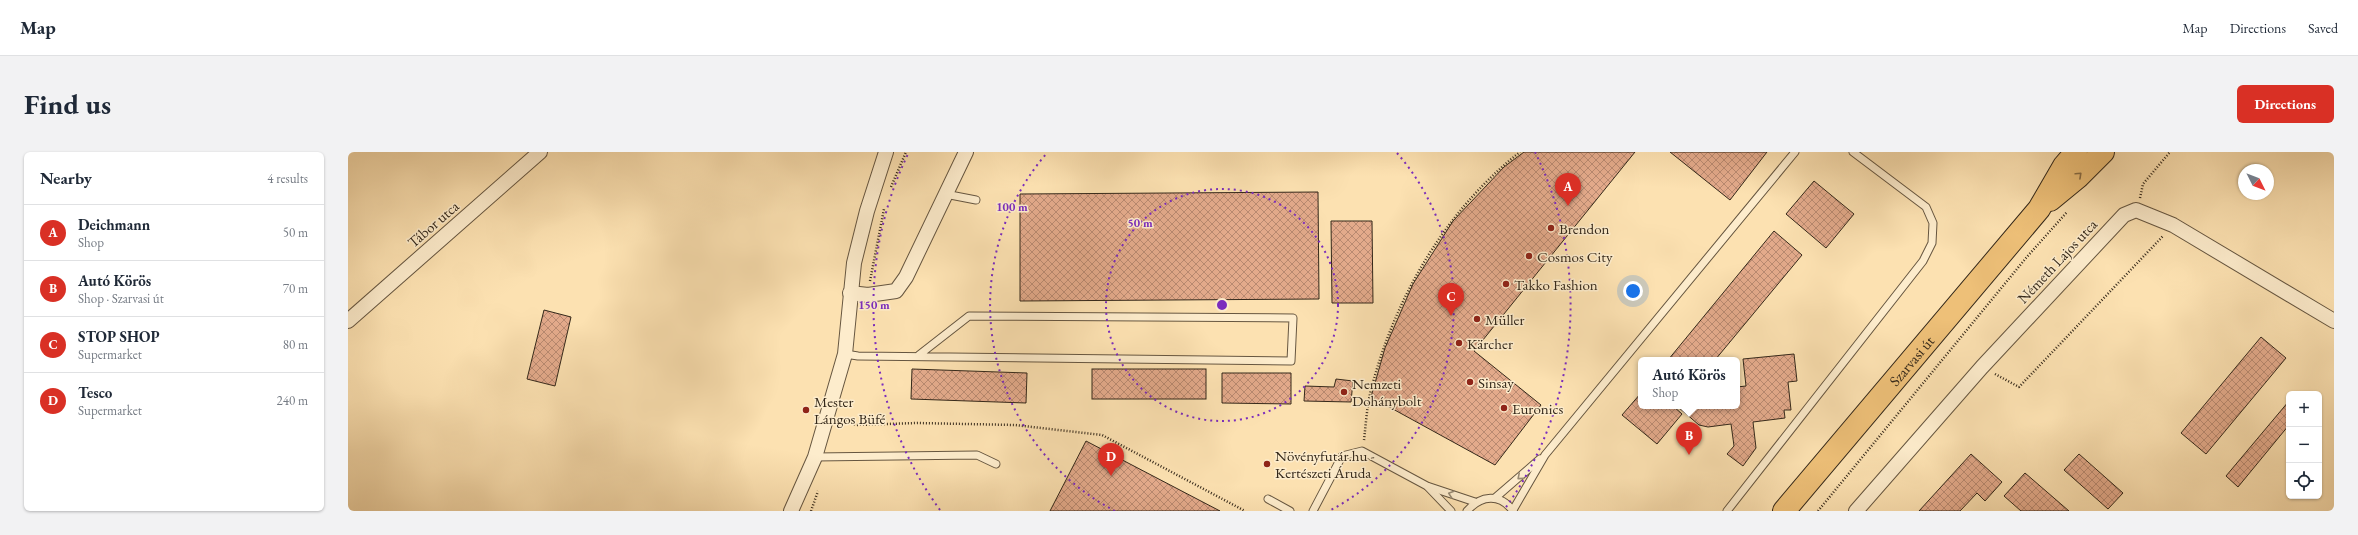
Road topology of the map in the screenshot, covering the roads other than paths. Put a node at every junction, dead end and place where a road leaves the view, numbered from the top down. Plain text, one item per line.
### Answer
1 (540, 152) edge
2 (886, 152) edge
3 (966, 152) edge
4 (1795, 152) edge
5 (1853, 152) edge
6 (2076, 152) edge
7 (2103, 152) edge
8 (945, 194) junction
9 (976, 200) dead end
10 (2039, 209) junction
11 (850, 293) junction
12 (348, 321) edge
13 (2334, 321) edge
14 (845, 354) junction
15 (919, 355) junction
16 (1545, 455) junction
17 (815, 457) junction
18 (996, 464) dead end
19 (1426, 486) junction
20 (1495, 498) junction
21 (1268, 499) dead end
22 (1475, 502) junction
23 (1513, 510) edge
24 (791, 511) edge
25 (1290, 511) edge
26 (1312, 511) edge
27 (1451, 511) edge
28 (1467, 511) edge
29 (1727, 511) edge
30 (1784, 511) edge
31 (1856, 511) edge

1 - 12 street, Tábor utca
2 - 11 street
3 - 8 street
4 - 16 lane
5 - 29 lane
6 - 10 main road, Szarvasi út
10 -> 7 main road, Szarvasi út
8 - 9 lane
8 - 11 street
10 - 30 main road, Szarvasi út
11 - 14 street
13 - 31 street, Németh Lajos utca
14 - 15 lane
14 - 17 street
15 - 15 lane
16 -> 20 lane
16 - 23 lane
17 - 18 lane
17 - 24 street
22 -> 19 lane
19 - 26 lane
19 - 27 lane
20 - 22 lane
20 - 23 lane
21 - 25 lane
22 - 28 lane

